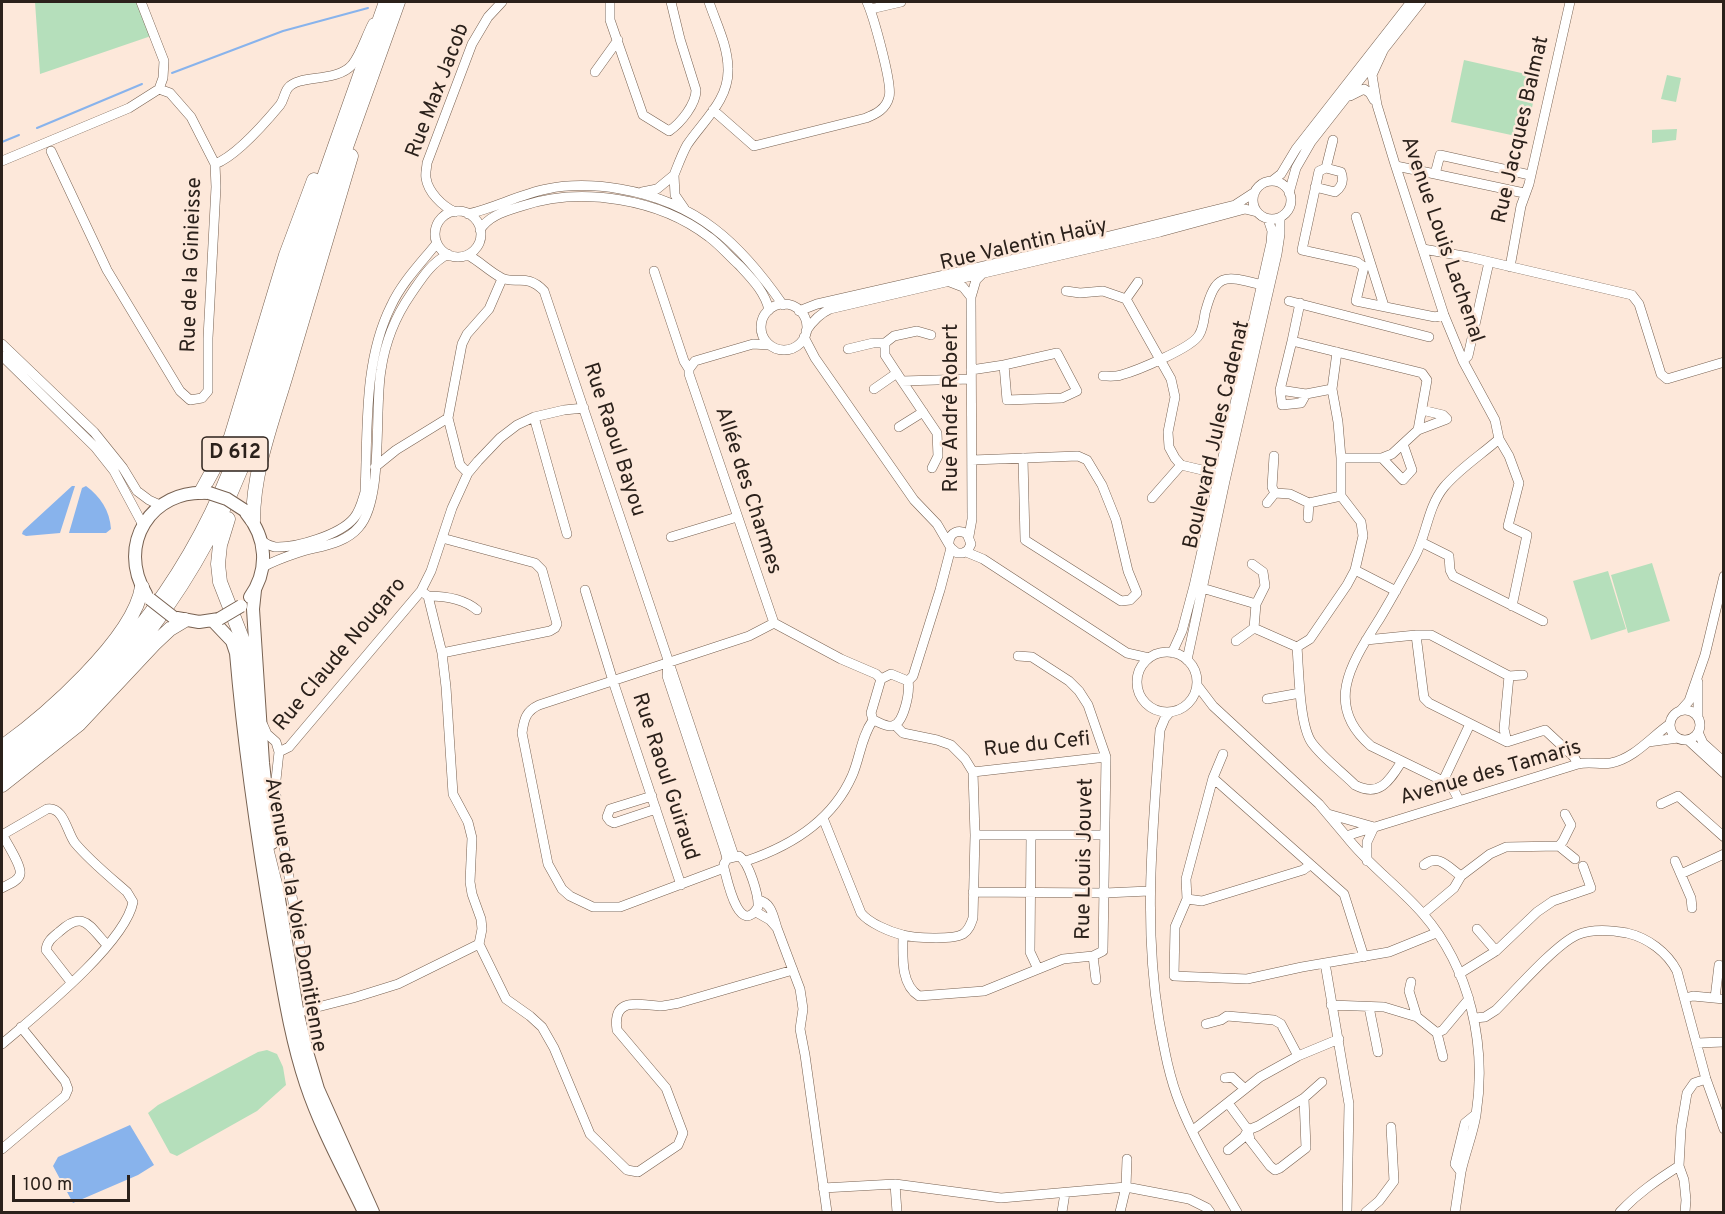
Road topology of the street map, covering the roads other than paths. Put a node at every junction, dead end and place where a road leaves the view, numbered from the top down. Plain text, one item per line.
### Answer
1 (141, 2) edge
2 (390, 2) edge
3 (502, 2) edge
4 (610, 2) edge
5 (671, 2) edge
6 (709, 2) edge
7 (901, 2) edge
8 (1411, 2) edge
9 (1421, 2) edge
10 (1570, 2) edge
11 (869, 5) edge
12 (618, 40) junction
13 (1383, 51) junction
14 (379, 56) junction
15 (595, 72) dead end
16 (159, 89) junction
17 (351, 99) junction
18 (1343, 101) junction
19 (1377, 105) junction
20 (713, 110) junction
21 (100, 120) junction
22 (1334, 140) dead end
23 (35, 147) junction
24 (51, 152) junction
25 (2, 160) edge
26 (215, 164) junction
27 (1396, 166) junction
28 (1326, 168) junction
29 (1435, 174) junction
30 (674, 175) junction
31 (1530, 175) junction
32 (1272, 182) junction
33 (1315, 187) junction
34 (639, 192) junction
35 (1255, 192) junction
36 (1289, 193) junction
37 (1524, 194) junction
38 (435, 197) junction
39 (686, 210) junction
40 (455, 212) junction
41 (1257, 212) junction
42 (468, 214) junction
43 (1356, 216) dead end
44 (442, 218) junction
45 (1280, 218) junction
46 (1268, 219) junction
47 (480, 230) junction
48 (437, 243) junction
49 (477, 245) junction
50 (1423, 249) junction
51 (448, 254) junction
52 (468, 255) junction
53 (1489, 262) junction
54 (487, 267) junction
55 (1510, 267) junction
56 (1368, 268) junction
57 (654, 271) dead end
58 (982, 274) junction
59 (502, 279) junction
60 (950, 282) junction
61 (1138, 282) dead end
62 (1262, 285) junction
63 (1066, 291) dead end
64 (971, 297) junction
65 (1126, 299) junction
66 (1289, 301) dead end
67 (1356, 302) junction
68 (1300, 303) junction
69 (783, 305) junction
70 (1384, 306) junction
71 (769, 310) junction
72 (799, 311) junction
73 (1444, 315) junction
74 (289, 316) junction
75 (1352, 316) junction
76 (761, 331) junction
77 (805, 334) junction
78 (932, 335) dead end
79 (1429, 337) dead end
80 (1292, 340) junction
81 (885, 343) junction
82 (2, 344) edge
83 (753, 344) junction
84 (769, 345) junction
85 (796, 347) junction
86 (848, 349) dead end
87 (1337, 352) junction
88 (2, 356) edge
89 (815, 358) junction
90 (1160, 359) junction
91 (1463, 361) junction
92 (1724, 362) edge
93 (1005, 365) junction
94 (689, 369) junction
95 (971, 374) junction
96 (1102, 376) dead end
97 (900, 377) junction
98 (1332, 388) junction
99 (874, 389) dead end
100 (1280, 390) junction
101 (1306, 394) junction
102 (584, 408) junction
103 (1422, 410) junction
104 (923, 412) junction
105 (534, 417) junction
106 (448, 418) junction
107 (899, 427) dead end
108 (1418, 430) junction
109 (1499, 439) junction
110 (1403, 444) junction
111 (376, 446) junction
112 (396, 450) junction
113 (1274, 456) dead end
114 (1023, 458) junction
115 (1341, 458) junction
116 (1382, 458) junction
117 (972, 460) junction
118 (1181, 465) junction
119 (375, 467) junction
120 (932, 468) dead end
121 (468, 473) junction
122 (1219, 474) junction
123 (205, 493) junction
124 (1275, 493) junction
125 (1341, 496) junction
126 (1152, 498) dead end
127 (1267, 503) dead end
128 (1309, 504) junction
129 (160, 505) junction
130 (248, 516) junction
131 (736, 517) junction
132 (1308, 518) dead end
133 (937, 524) junction
134 (143, 525) junction
135 (567, 534) dead end
136 (964, 535) junction
137 (671, 537) dead end
138 (442, 538) junction
139 (262, 542) junction
140 (1421, 542) junction
141 (950, 545) junction
142 (963, 553) junction
143 (983, 559) junction
144 (1252, 564) dead end
145 (263, 567) junction
146 (946, 569) junction
147 (1355, 570) junction
148 (1724, 576) edge
149 (142, 587) junction
150 (1202, 588) junction
151 (255, 590) junction
152 (585, 590) dead end
153 (1396, 591) junction
154 (424, 593) junction
155 (1256, 604) junction
156 (1512, 606) junction
157 (477, 610) dead end
158 (179, 619) junction
159 (216, 620) junction
160 (1543, 621) dead end
161 (774, 623) junction
162 (1254, 628) junction
163 (1416, 635) junction
164 (1366, 640) junction
165 (1236, 641) dead end
166 (1297, 647) junction
167 (1172, 652) junction
168 (442, 653) junction
169 (1127, 653) junction
170 (1018, 656) dead end
171 (1149, 658) junction
172 (1187, 660) junction
173 (668, 663) junction
174 (1140, 670) junction
175 (1698, 674) junction
176 (1523, 675) dead end
177 (1509, 676) junction
178 (881, 679) junction
179 (613, 681) junction
180 (908, 681) junction
181 (1197, 685) junction
182 (1300, 693) junction
183 (1192, 699) junction
184 (1267, 699) dead end
185 (1213, 706) junction
186 (1155, 710) junction
187 (1681, 710) junction
188 (1170, 712) junction
189 (260, 717) junction
190 (1698, 717) junction
191 (873, 720) junction
192 (1470, 724) junction
193 (1670, 724) junction
194 (895, 725) junction
195 (1160, 730) junction
196 (1698, 732) junction
197 (1678, 738) junction
198 (1688, 740) junction
199 (1507, 742) junction
200 (1648, 742) junction
201 (2, 747) edge
202 (279, 752) junction
203 (1223, 754) dead end
204 (1106, 757) junction
205 (2, 759) edge
206 (1402, 761) junction
207 (1724, 762) edge
208 (1578, 764) junction
209 (2, 772) edge
210 (973, 772) junction
211 (1724, 773) edge
212 (1213, 778) junction
213 (1443, 781) junction
214 (2, 785) edge
215 (652, 796) junction
216 (1459, 801) junction
217 (1661, 804) dead end
218 (657, 809) junction
219 (1328, 814) junction
220 (1565, 814) dead end
221 (823, 818) junction
222 (1374, 827) junction
223 (2, 834) edge
224 (975, 835) junction
225 (1031, 835) junction
226 (1104, 835) junction
227 (1346, 836) junction
228 (1724, 837) edge
229 (1559, 846) junction
230 (1724, 854) edge
231 (1575, 859) dead end
232 (728, 861) junction
233 (746, 861) junction
234 (1367, 861) junction
235 (1675, 861) dead end
236 (1310, 865) junction
237 (1424, 865) dead end
238 (1584, 866) dead end
239 (1681, 874) junction
240 (1461, 876) junction
241 (681, 885) junction
242 (2, 888) edge
243 (1149, 891) junction
244 (973, 892) junction
245 (1031, 892) junction
246 (1105, 893) junction
247 (278, 896) junction
248 (1187, 898) junction
249 (758, 900) junction
250 (1692, 908) dead end
251 (756, 912) junction
252 (1424, 914) junction
253 (777, 928) junction
254 (1477, 929) dead end
255 (1436, 933) junction
256 (903, 935) junction
257 (479, 944) junction
258 (107, 945) junction
259 (1497, 951) junction
260 (1093, 956) junction
261 (1364, 957) junction
262 (1325, 963) junction
263 (1719, 965) dead end
264 (1038, 969) junction
265 (793, 970) junction
266 (1459, 974) junction
267 (1096, 980) dead end
268 (71, 982) junction
269 (1411, 982) dead end
270 (1685, 998) junction
271 (1469, 999) junction
272 (1719, 999) edge
273 (1331, 1005) junction
274 (1369, 1007) junction
275 (310, 1009) junction
276 (298, 1015) junction
277 (1417, 1017) junction
278 (1475, 1018) junction
279 (1206, 1024) dead end
280 (21, 1027) junction
281 (1437, 1033) junction
282 (1338, 1039) junction
283 (1724, 1042) edge
284 (1696, 1043) junction
285 (2, 1044) edge
286 (1378, 1052) dead end
287 (1298, 1056) junction
288 (1443, 1057) dead end
289 (1225, 1078) dead end
290 (1706, 1078) junction
291 (1322, 1082) dead end
292 (1244, 1088) junction
293 (1304, 1098) junction
294 (1228, 1103) junction
295 (1720, 1109) edge
296 (1391, 1128) dead end
297 (1724, 1129) edge
298 (1248, 1130) junction
299 (1192, 1131) junction
300 (2, 1149) edge
301 (1228, 1150) dead end
302 (1127, 1159) dead end
303 (1679, 1166) junction
304 (895, 1184) junction
305 (1126, 1187) junction
306 (824, 1188) junction
307 (1065, 1193) junction
308 (368, 1211) edge
309 (1347, 1211) edge
310 (827, 1212) edge
311 (897, 1212) edge
312 (1062, 1212) edge
313 (1120, 1212) edge
314 (1210, 1212) edge
315 (1237, 1212) edge
316 (1357, 1212) edge
317 (1366, 1212) edge
318 (1455, 1212) edge
319 (1620, 1212) edge
320 (1685, 1212) edge

1 - 16 street
2 - 14 highway, D 612
2 - 17 highway, D 612
2 - 26 street
3 - 38 street, Rue Max Jacob
4 - 12 street
5 - 12 street
6 - 20 street
7 - 11 street
8 - 32 street
9 - 13 street
10 - 31 street, Rue Jacques Balmat
11 - 20 street
12 - 15 street
13 - 18 street
13 - 19 street, Avenue Louis Lachenal
14 - 74 highway, D 612
14 - 130 highway, D 612
16 - 21 street
16 - 26 street, Rue de la Ginieisse
17 - 123 highway, D 612
17 - 205 highway, D 612
18 - 19 street
18 - 36 street
19 - 27 street, Avenue Louis Lachenal
20 - 30 street
21 - 23 street
21 - 24 street
22 - 28 street
23 - 24 street
23 - 25 street
24 - 26 street, Rue de la Ginieisse
27 - 29 street
27 - 50 street, Avenue Louis Lachenal
28 - 33 street
28 - 33 street
29 - 31 street
29 - 37 street
30 - 34 street
30 - 39 street
31 - 37 street, Rue Jacques Balmat
32 - 35 street
32 - 36 street
33 - 56 street
34 - 39 street
34 - 42 street
35 - 41 street
35 - 72 street, Rue Valentin Haüy
36 - 45 street
37 - 55 street, Rue Jacques Balmat
38 - 40 street
38 - 44 street, Rue Max Jacob
39 - 69 street
40 - 42 street
40 - 44 street
41 - 46 street
41 - 58 street, Rue Valentin Haüy
42 - 47 street
43 - 56 street
44 - 48 street
45 - 46 street
45 - 150 street, Boulevard Jules Cadenat
46 - 62 street, Boulevard Jules Cadenat
47 - 49 street
47 - 71 street
48 - 51 street
48 - 139 street
49 - 52 street
49 - 54 street
50 - 53 street
50 - 73 street, Avenue Louis Lachenal
51 - 52 street
51 - 111 street
52 - 54 street
53 - 55 street
53 - 91 street
54 - 59 street
55 - 92 street
56 - 67 street
56 - 70 street
57 - 94 street, Allée des Charmes
58 - 60 street, Rue Valentin Haüy
58 - 64 street, Rue André Robert
59 - 102 street, Rue Raoul Bayou
59 - 106 street
60 - 64 street, Rue André Robert
60 - 77 street, Rue Valentin Haüy
61 - 65 street
62 - 90 street
62 - 122 street, Boulevard Jules Cadenat
63 - 65 street
64 - 95 street, Rue André Robert
65 - 90 street
66 - 68 street
67 - 70 street
67 - 75 street
68 - 75 street
68 - 80 street
69 - 71 street
69 - 72 street
70 - 73 street
71 - 76 street
72 - 77 street
73 - 91 street, Avenue Louis Lachenal
74 - 209 highway, D 612
74 - 247 highway
75 - 79 street
76 - 83 street
76 - 84 street
77 - 85 street
77 - 89 street
78 - 81 street
80 - 87 street
80 - 100 street
81 - 86 street
81 - 97 street
82 - 129 street
83 - 84 street
83 - 94 street
84 - 85 street
85 - 89 street
87 - 98 street
87 - 103 street
88 - 134 street
89 - 133 street
90 - 96 street
90 - 118 street
91 - 109 street, Avenue Louis Lachenal
93 - 93 street
93 - 95 street
94 - 131 street, Allée des Charmes
95 - 97 street
95 - 117 street, Rue André Robert
97 - 99 street
97 - 104 street
98 - 101 street
98 - 115 street
100 - 101 street
100 - 101 street
102 - 105 street, Rue Claude Nougaro
102 - 173 street, Rue Raoul Bayou
103 - 108 street
103 - 108 street
104 - 107 street
104 - 120 street
105 - 121 street, Rue Claude Nougaro
105 - 135 street
106 - 112 street
106 - 121 street
108 - 110 street
109 - 140 street
109 - 156 street, Avenue Louis Lachenal
110 - 116 street
110 - 116 street
111 - 112 street
111 - 119 street
112 - 119 street
113 - 124 street
114 - 114 street
114 - 117 street
115 - 116 street
115 - 125 street
117 - 136 street, Rue André Robert
118 - 122 street
118 - 126 street
119 - 145 street
121 - 138 street, Rue Claude Nougaro
122 - 167 street, Boulevard Jules Cadenat
123 - 129 main road
123 - 130 main road, bridge
124 - 127 street
124 - 128 street
125 - 128 street
125 - 147 street
128 - 132 street
129 - 134 main road
130 - 139 main road
131 - 137 street
131 - 161 street, Allée des Charmes
133 - 136 street
133 - 141 street
134 - 149 main road
136 - 141 street
136 - 142 street
136 - 143 street
138 - 154 street, Rue Claude Nougaro
138 - 168 street
139 - 145 main road
140 - 153 street
140 - 156 street
141 - 142 street
141 - 146 street
142 - 143 street
142 - 146 street
143 - 169 street
144 - 155 street
145 - 151 main road
146 - 180 street
147 - 153 street
147 - 166 street
148 - 175 street
149 - 158 main road, bridge
149 - 201 highway
150 - 155 street
150 - 172 street, Boulevard Jules Cadenat
151 - 159 main road, bridge
151 - 189 main road, Avenue de la Voie Domitienne
152 - 179 street, Rue Raoul Guiraud
153 - 164 street
154 - 157 street
154 - 168 street
154 - 202 street, Rue Claude Nougaro
155 - 162 street
156 - 160 street
158 - 159 main road
158 - 214 highway
159 - 308 main road, Avenue de la Voie Domitienne
161 - 173 street
161 - 178 street
162 - 165 street
162 - 166 street
163 - 164 street
163 - 177 street
163 - 192 street
164 - 206 street
166 - 182 street
167 - 171 street
167 - 172 street
168 - 257 street
169 - 171 street
169 - 174 street
170 - 204 street
171 - 174 street
172 - 181 street
173 - 179 street
173 - 232 street, Rue Raoul Bayou
174 - 186 street
175 - 187 street
175 - 190 street
176 - 177 street
177 - 199 street
178 - 180 street
178 - 191 street
179 - 215 street, Rue Raoul Guiraud
179 - 241 street
180 - 194 street
181 - 183 street
181 - 185 street
182 - 184 street
182 - 206 street
183 - 185 street
183 - 188 street
185 - 219 street
186 - 188 street
186 - 195 street
187 - 190 street
187 - 193 street
188 - 195 street
189 - 202 street, Avenue de la Voie Domitienne
189 - 247 main road, Avenue de la Voie Domitienne
190 - 196 street
191 - 194 street
191 - 221 street
192 - 199 street
192 - 213 street
193 - 197 street
193 - 200 street, Avenue des Tamaris
194 - 210 street
195 - 243 street
196 - 198 street
196 - 207 street
197 - 198 street
197 - 200 street, Avenue des Tamaris
198 - 211 street
199 - 208 street
200 - 208 street, Avenue des Tamaris
202 - 275 street, Avenue de la Voie Domitienne
203 - 212 street
204 - 210 street, Rue du Cefi
204 - 226 street, Rue Louis Jouvet
206 - 213 street
208 - 216 street, Avenue des Tamaris
210 - 224 street
212 - 236 street
212 - 248 street
213 - 216 street
215 - 218 street, Rue Raoul Guiraud
215 - 218 street
216 - 222 street, Avenue des Tamaris
217 - 228 street
218 - 241 street, Rue Raoul Guiraud
219 - 222 street
219 - 227 street
220 - 229 street
221 - 233 street
221 - 256 street
222 - 227 street, Avenue des Tamaris
222 - 234 street
223 - 242 street
223 - 258 street
224 - 225 street
224 - 244 street
225 - 226 street
225 - 245 street
226 - 246 street, Rue Louis Jouvet
227 - 234 street
229 - 231 street
229 - 240 street
230 - 239 street
232 - 233 street
232 - 241 street
232 - 251 street, Rue Raoul Bayou
233 - 249 street
234 - 252 street
235 - 239 street
236 - 248 street
236 - 261 street
237 - 240 street
238 - 259 street
239 - 250 street
240 - 252 street
243 - 246 street
243 - 299 street
244 - 245 street
244 - 256 street
245 - 246 street
245 - 264 street
246 - 260 street, Rue Louis Jouvet
247 - 276 main road, Avenue de la Voie Domitienne
248 - 262 street
249 - 251 street
249 - 253 street
251 - 253 street
252 - 255 street
253 - 265 street
254 - 259 street
255 - 261 street
255 - 266 street
256 - 264 street, Rue Louis Jouvet
257 - 265 street
257 - 275 street
258 - 268 street
258 - 268 street
259 - 266 street
260 - 264 street, Rue Louis Jouvet
260 - 267 street, Rue Louis Jouvet
261 - 262 street
262 - 273 street
263 - 272 street
265 - 306 street
266 - 271 street
268 - 280 street
269 - 277 street
270 - 272 street
270 - 278 street
270 - 284 street
271 - 278 street
271 - 281 street
273 - 274 street
273 - 282 street
274 - 277 street
274 - 286 street
275 - 276 street, Avenue de la Voie Domitienne
276 - 308 main road, Avenue de la Voie Domitienne
277 - 281 street
278 - 318 street
279 - 287 street
280 - 285 street
280 - 300 street
281 - 288 street
282 - 287 street
282 - 309 street
283 - 284 street
284 - 290 street
287 - 292 street
289 - 292 street
290 - 295 street
290 - 303 street
291 - 293 street
292 - 294 street
293 - 298 street
293 - 298 street
294 - 298 street
294 - 299 street
295 - 297 street
296 - 317 street
298 - 301 street
299 - 315 street
302 - 305 street
303 - 319 street
303 - 320 street
304 - 306 street
304 - 307 street
304 - 311 street
305 - 307 street
305 - 313 street
305 - 314 street
306 - 310 street
307 - 312 street
309 - 316 street

